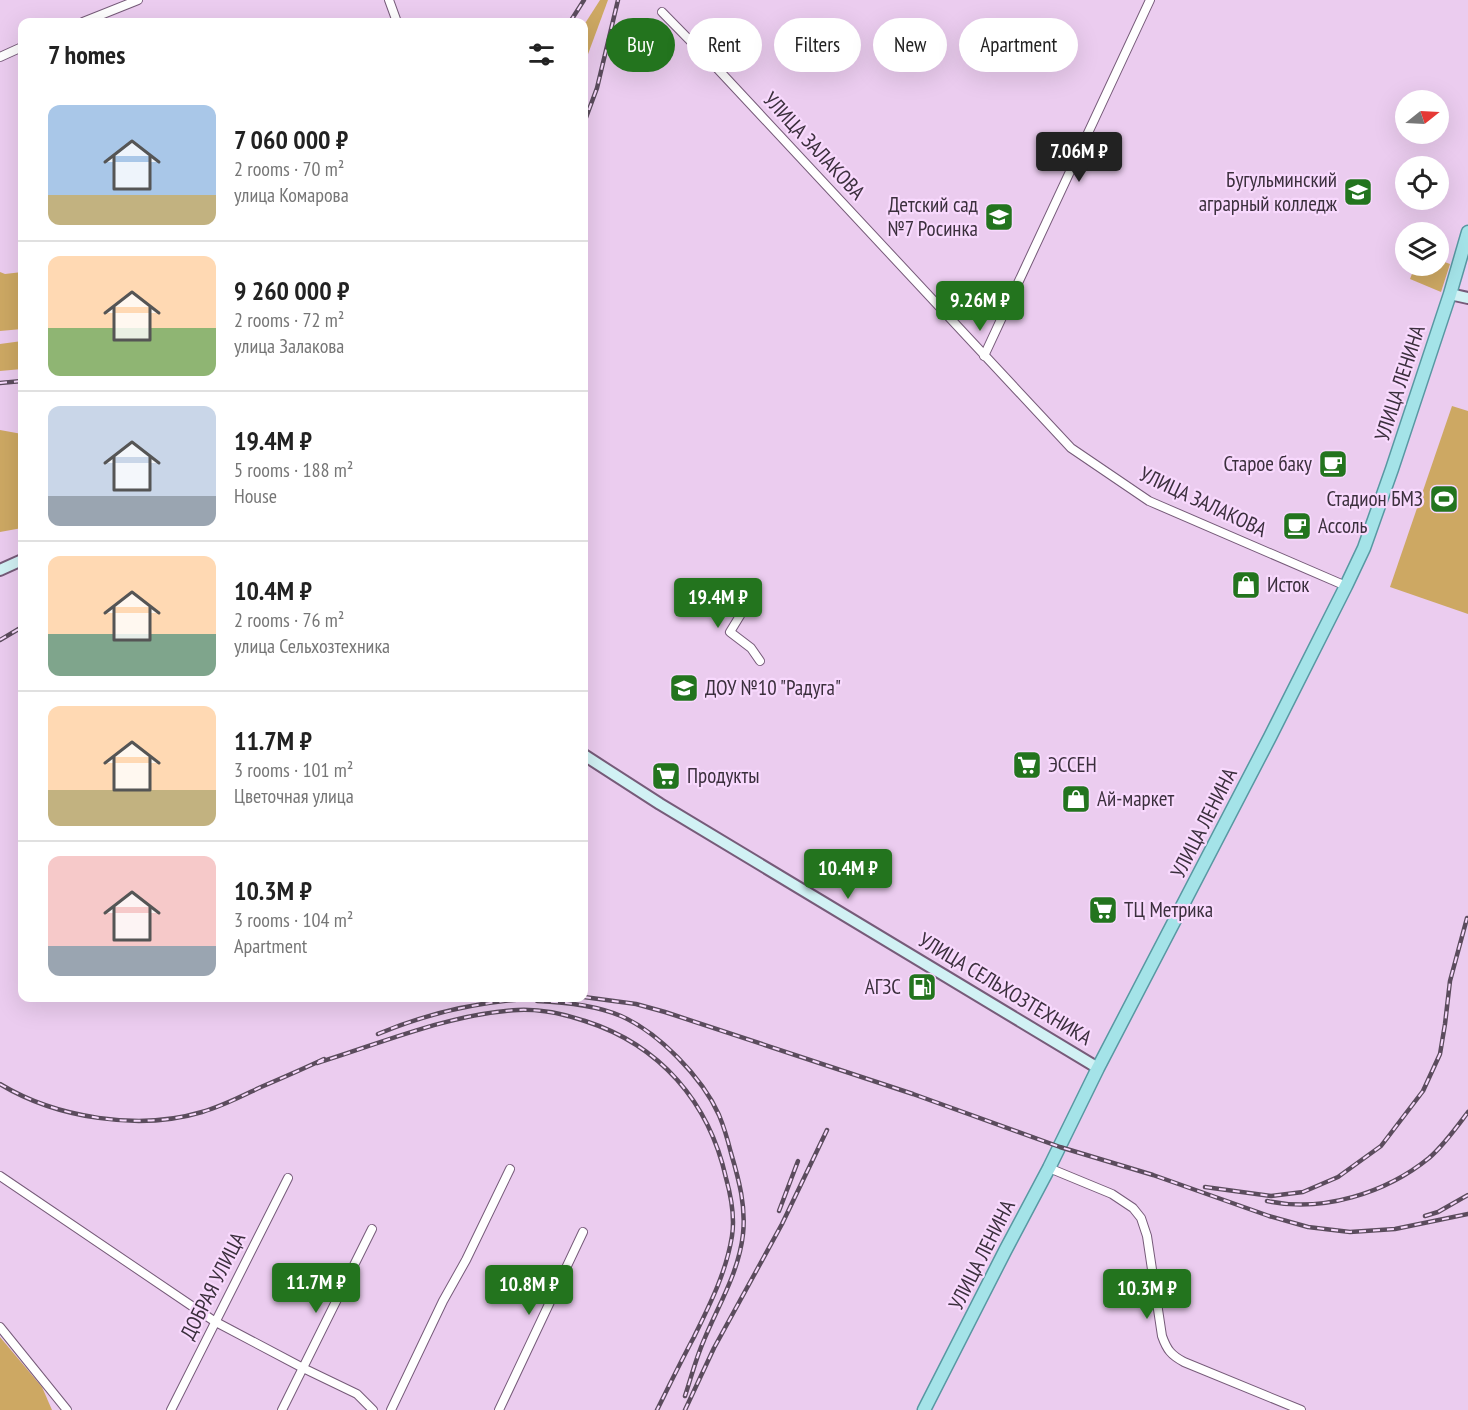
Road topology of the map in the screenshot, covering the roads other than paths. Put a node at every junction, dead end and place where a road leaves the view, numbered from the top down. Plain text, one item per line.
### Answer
1 (138, 0) edge
2 (389, 0) edge
3 (1150, 0) edge
4 (662, 12) dead end
5 (93, 18) edge
6 (396, 18) edge
7 (18, 49) edge
8 (0, 57) edge
9 (1468, 232) edge
10 (1450, 294) junction
11 (1468, 298) edge
12 (984, 356) junction
13 (18, 562) edge
14 (0, 570) edge
15 (1347, 586) junction
16 (755, 591) dead end
17 (760, 661) dead end
18 (588, 758) edge
19 (1098, 1068) junction
20 (1049, 1168) junction
21 (510, 1169) dead end
22 (0, 1176) edge
23 (288, 1178) dead end
24 (372, 1229) dead end
25 (583, 1232) dead end
26 (214, 1321) junction
27 (0, 1327) edge
28 (303, 1368) junction
29 (65, 1409) edge
30 (171, 1410) edge
31 (282, 1410) edge
32 (373, 1410) edge
33 (391, 1410) edge
34 (499, 1410) edge
35 (924, 1410) edge
36 (1301, 1410) edge

1 - 5 street
2 - 6 street
3 - 12 street
4 - 12 street, УЛИЦА ЗАЛАКОВА
7 - 8 street
9 - 10 main road, УЛИЦА ЛЕНИНА
10 - 11 street
10 - 15 main road, УЛИЦА ЛЕНИНА
12 - 15 street, УЛИЦА ЗАЛАКОВА
13 - 14 street
15 - 19 main road, УЛИЦА ЛЕНИНА
16 - 17 street
18 - 19 street, УЛИЦА СЕЛЬХОЗТЕХНИКА
19 - 20 main road, УЛИЦА ЛЕНИНА
20 - 35 main road, УЛИЦА ЛЕНИНА
20 - 36 street
21 - 33 street
22 - 26 street
23 - 26 street, ДОБРАЯ УЛИЦА
24 - 28 street
25 - 34 street
26 - 28 street
26 - 30 street, ДОБРАЯ УЛИЦА
27 - 29 street
28 - 31 street
28 - 32 street

